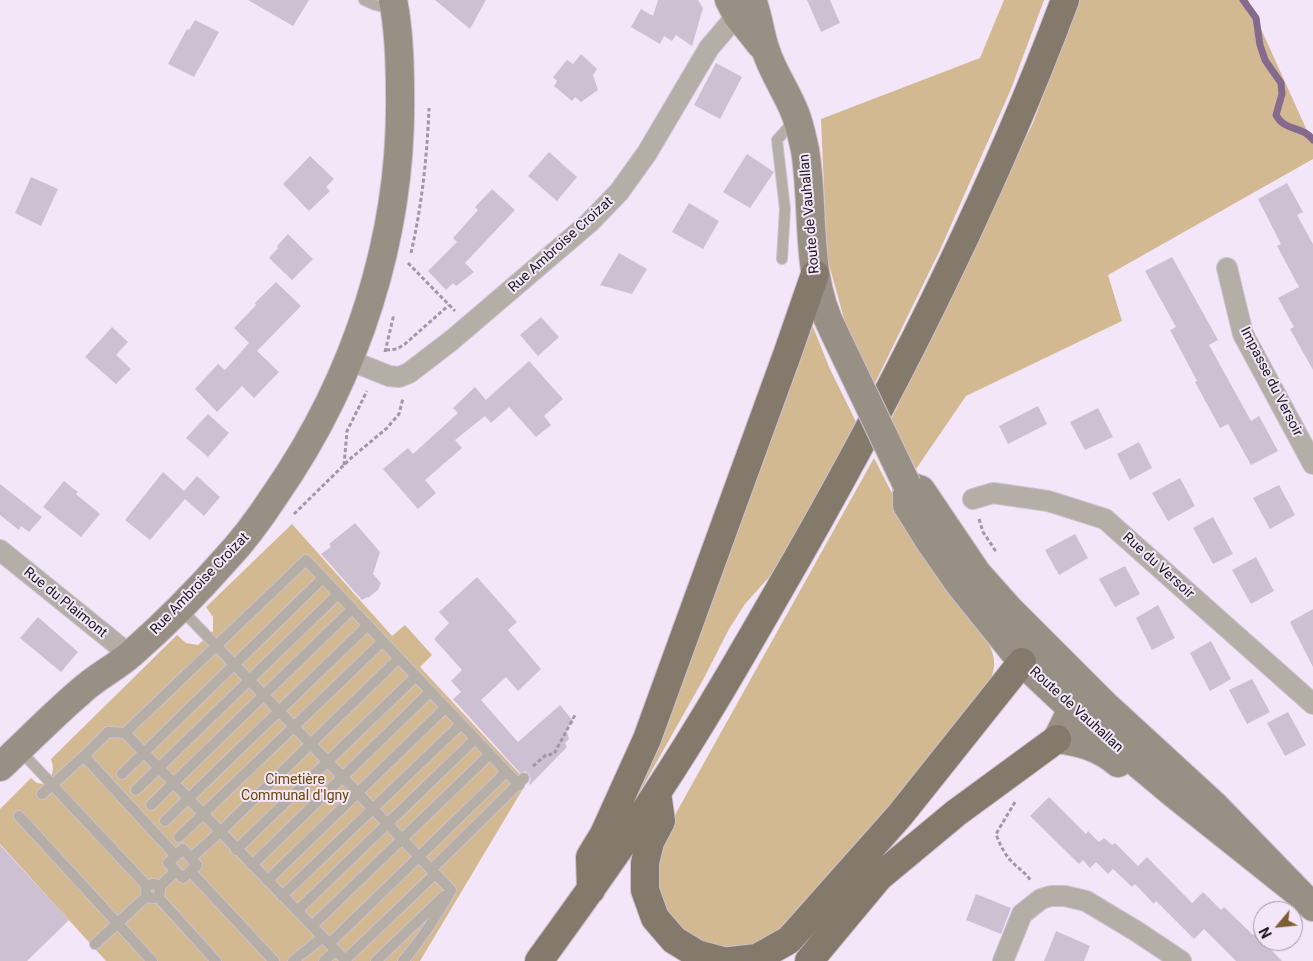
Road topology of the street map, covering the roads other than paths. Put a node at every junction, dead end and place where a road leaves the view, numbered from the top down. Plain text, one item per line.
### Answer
1 (364, 0) edge
2 (1065, 0) edge
3 (394, 5) edge
4 (739, 5) edge
5 (797, 118) junction
6 (782, 258) dead end
7 (1227, 268) dead end
8 (815, 274) junction
9 (350, 357) junction
10 (1313, 464) edge
11 (907, 484) junction
12 (973, 499) dead end
13 (0, 550) edge
14 (323, 578) junction
15 (338, 594) junction
16 (179, 608) junction
17 (352, 609) junction
18 (368, 626) junction
19 (383, 641) junction
20 (216, 647) junction
21 (130, 655) junction
22 (399, 658) junction
23 (1022, 662) junction
24 (233, 666) junction
25 (1066, 666) junction
26 (416, 676) junction
27 (248, 681) junction
28 (430, 692) junction
29 (263, 696) junction
30 (1313, 704) edge
31 (1070, 707) junction
32 (445, 708) junction
33 (278, 712) junction
34 (461, 724) junction
35 (293, 728) junction
36 (125, 733) junction
37 (475, 739) junction
38 (1057, 739) junction
39 (309, 744) junction
40 (20, 748) junction
41 (143, 753) junction
42 (490, 754) junction
43 (84, 756) junction
44 (327, 762) junction
45 (0, 767) edge
46 (158, 768) junction
47 (506, 772) junction
48 (122, 774) dead end
49 (342, 778) junction
50 (173, 784) junction
51 (52, 785) junction
52 (136, 790) dead end
53 (357, 793) junction
54 (657, 793) junction
55 (42, 794) dead end
56 (1174, 794) junction
57 (187, 799) junction
58 (151, 805) dead end
59 (372, 809) junction
60 (202, 814) junction
61 (19, 816) dead end
62 (165, 821) dead end
63 (387, 824) junction
64 (220, 832) junction
65 (179, 837) dead end
66 (402, 839) junction
67 (236, 850) junction
68 (176, 856) junction
69 (419, 857) junction
70 (191, 858) junction
71 (252, 865) junction
72 (176, 871) junction
73 (190, 871) junction
74 (433, 872) junction
75 (267, 880) junction
76 (451, 890) junction
77 (591, 890) junction
78 (153, 892) junction
79 (282, 896) junction
80 (1305, 900) edge
81 (297, 911) junction
82 (117, 924) junction
83 (312, 926) junction
84 (95, 944) dead end
85 (329, 944) junction
86 (152, 961) edge
87 (216, 961) edge
88 (274, 961) edge
89 (293, 961) edge
90 (324, 961) edge
91 (345, 961) edge
92 (376, 961) edge
93 (403, 961) edge
94 (539, 961) edge
95 (724, 961) edge
96 (730, 961) edge
97 (809, 961) edge
98 (1003, 961) edge
99 (1181, 961) edge

1 - 3 lane
2 - 54 main road
3 - 9 main road, Rue Ambroise Croizat
4 - 5 main road, Route de Vauhallan
4 - 9 street, Rue Ambroise Croizat
5 - 6 lane
5 - 8 main road, Route de Vauhallan
7 - 10 street, Impasse du Versoir
8 - 11 main road, Route de Vauhallan, bridge
8 - 77 main road
9 - 16 main road, Rue Ambroise Croizat
11 - 23 main road, Route de Vauhallan
11 - 25 main road, Route de Vauhallan
12 - 30 street, Rue du Versoir
13 - 21 street, Rue du Plaimont
14 - 15 lane
14 - 20 lane
14 - 24 lane
15 - 17 lane
15 - 27 lane
16 - 20 lane
16 - 21 main road, Rue Ambroise Croizat
17 - 18 lane
17 - 29 lane
18 - 19 lane
18 - 33 lane
19 - 22 lane
19 - 35 lane
20 - 24 lane
20 - 36 lane
21 - 40 main road, Rue Ambroise Croizat
22 - 26 lane
22 - 39 lane
23 - 25 main road
23 - 31 main road, Route de Vauhallan
23 - 96 main road
24 - 27 lane
24 - 41 lane
25 - 31 main road
25 - 80 main road, Route de Vauhallan
26 - 28 lane
26 - 44 lane
27 - 29 lane
27 - 46 lane
28 - 32 lane
28 - 49 lane
29 - 33 lane
29 - 50 lane
31 - 38 main road
31 - 56 main road, Route de Vauhallan
32 - 34 lane
32 - 53 lane
33 - 35 lane
33 - 57 lane
34 - 37 lane
34 - 59 lane
35 - 39 lane
35 - 60 lane
36 - 41 lane
36 - 43 lane
37 - 42 lane
37 - 63 lane
38 - 56 main road
38 - 97 main road
39 - 44 lane
39 - 64 lane
40 - 45 main road, Rue Ambroise Croizat
40 - 51 lane
41 - 46 lane
41 - 48 lane
42 - 47 lane
42 - 66 lane
43 - 51 lane
43 - 68 lane
44 - 49 lane
44 - 67 lane
46 - 50 lane
46 - 52 lane
47 - 69 lane
47 - 74 lane
49 - 53 lane
49 - 71 lane
50 - 57 lane
50 - 58 lane
51 - 55 lane
51 - 78 lane
53 - 59 lane
53 - 75 lane
54 - 77 main road
54 - 95 main road
56 - 80 main road, Route de Vauhallan
57 - 60 lane
57 - 62 lane
59 - 63 lane
59 - 79 lane
60 - 64 lane
60 - 65 lane
61 - 82 lane
63 - 66 lane
63 - 81 lane
64 - 67 lane
64 - 70 lane
66 - 69 lane
66 - 83 lane
67 - 71 lane
68 - 70 lane
68 - 72 lane
69 - 74 lane
69 - 85 lane
70 - 73 lane
71 - 75 lane
72 - 73 lane
72 - 78 lane
73 - 88 lane
74 - 76 lane
74 - 91 lane
75 - 79 lane
76 - 92 lane
76 - 93 lane
77 - 94 main road
78 - 82 lane
78 - 87 lane
79 - 81 lane
81 - 83 lane
82 - 84 lane
82 - 86 lane
83 - 85 lane
85 - 89 lane
85 - 90 lane
85 - 91 lane
98 - 99 street

